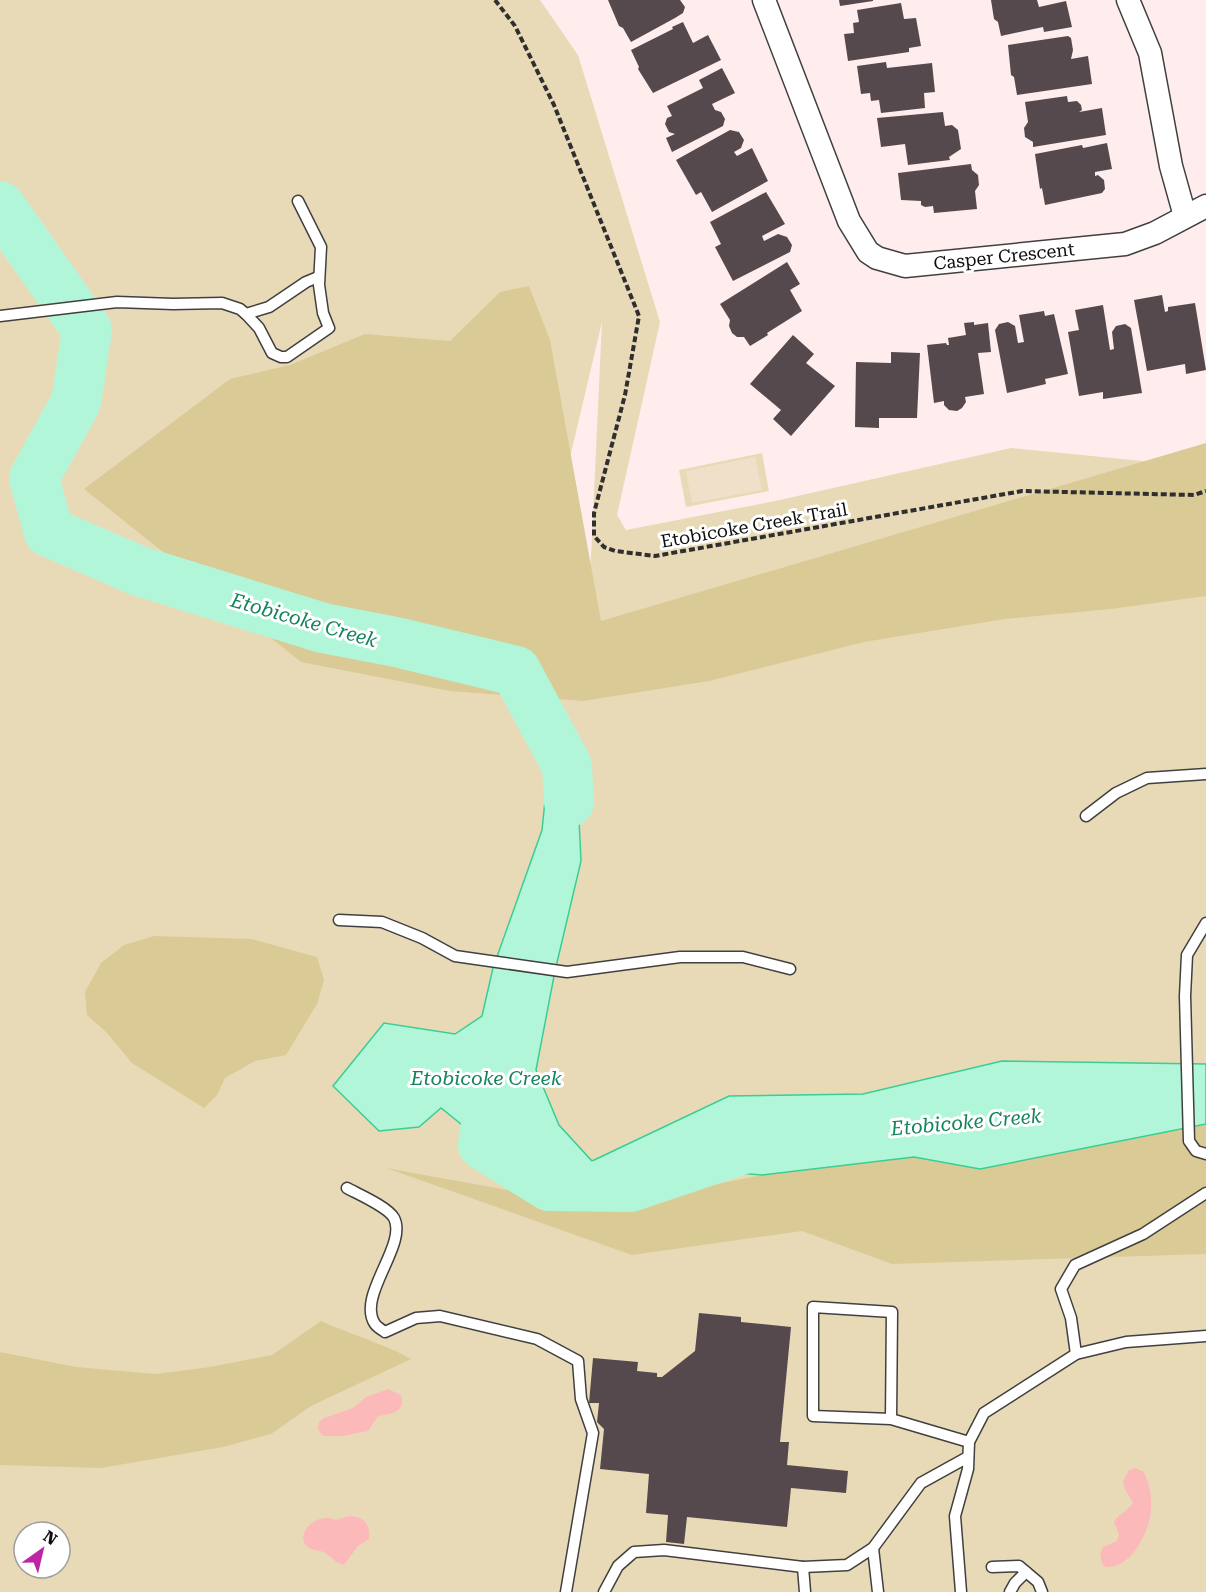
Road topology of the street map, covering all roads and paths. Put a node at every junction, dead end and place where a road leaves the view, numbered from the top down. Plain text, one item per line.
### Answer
1 (495, 0) edge
2 (764, 0) edge
3 (1128, 0) edge
4 (298, 201) dead end
5 (1206, 206) edge
6 (1185, 216) junction
7 (318, 276) junction
8 (246, 314) junction
9 (0, 316) edge
10 (1206, 491) edge
11 (1206, 774) edge
12 (1086, 816) dead end
13 (339, 920) dead end
14 (1206, 923) edge
15 (790, 969) dead end
16 (1206, 1154) edge
17 (347, 1188) dead end
18 (1206, 1193) edge
19 (1206, 1336) edge
20 (1076, 1354) junction
21 (891, 1419) junction
22 (969, 1442) junction
23 (968, 1457) junction
24 (873, 1548) junction
25 (803, 1567) junction
26 (992, 1567) dead end
27 (1026, 1572) junction
28 (566, 1592) edge
29 (604, 1592) edge
30 (805, 1592) edge
31 (878, 1592) edge
32 (961, 1592) edge
33 (1010, 1592) edge
34 (1042, 1592) edge

1 - 10 path, Etobicoke Creek Trail
2 - 6 street, Casper Crescent
3 - 6 street
4 - 7 lane
5 - 6 street, Casper Crescent
7 - 8 lane
7 - 8 lane
8 - 9 lane
11 - 12 lane
13 - 15 lane
14 - 16 lane
17 - 28 lane
18 - 20 lane
19 - 20 lane
20 - 22 lane
21 - 21 lane
21 - 22 lane
22 - 23 lane
23 - 24 lane
23 - 32 lane
24 - 25 lane
24 - 31 lane
25 - 29 lane
25 - 30 lane
26 - 27 lane
27 - 33 lane
27 - 34 lane

